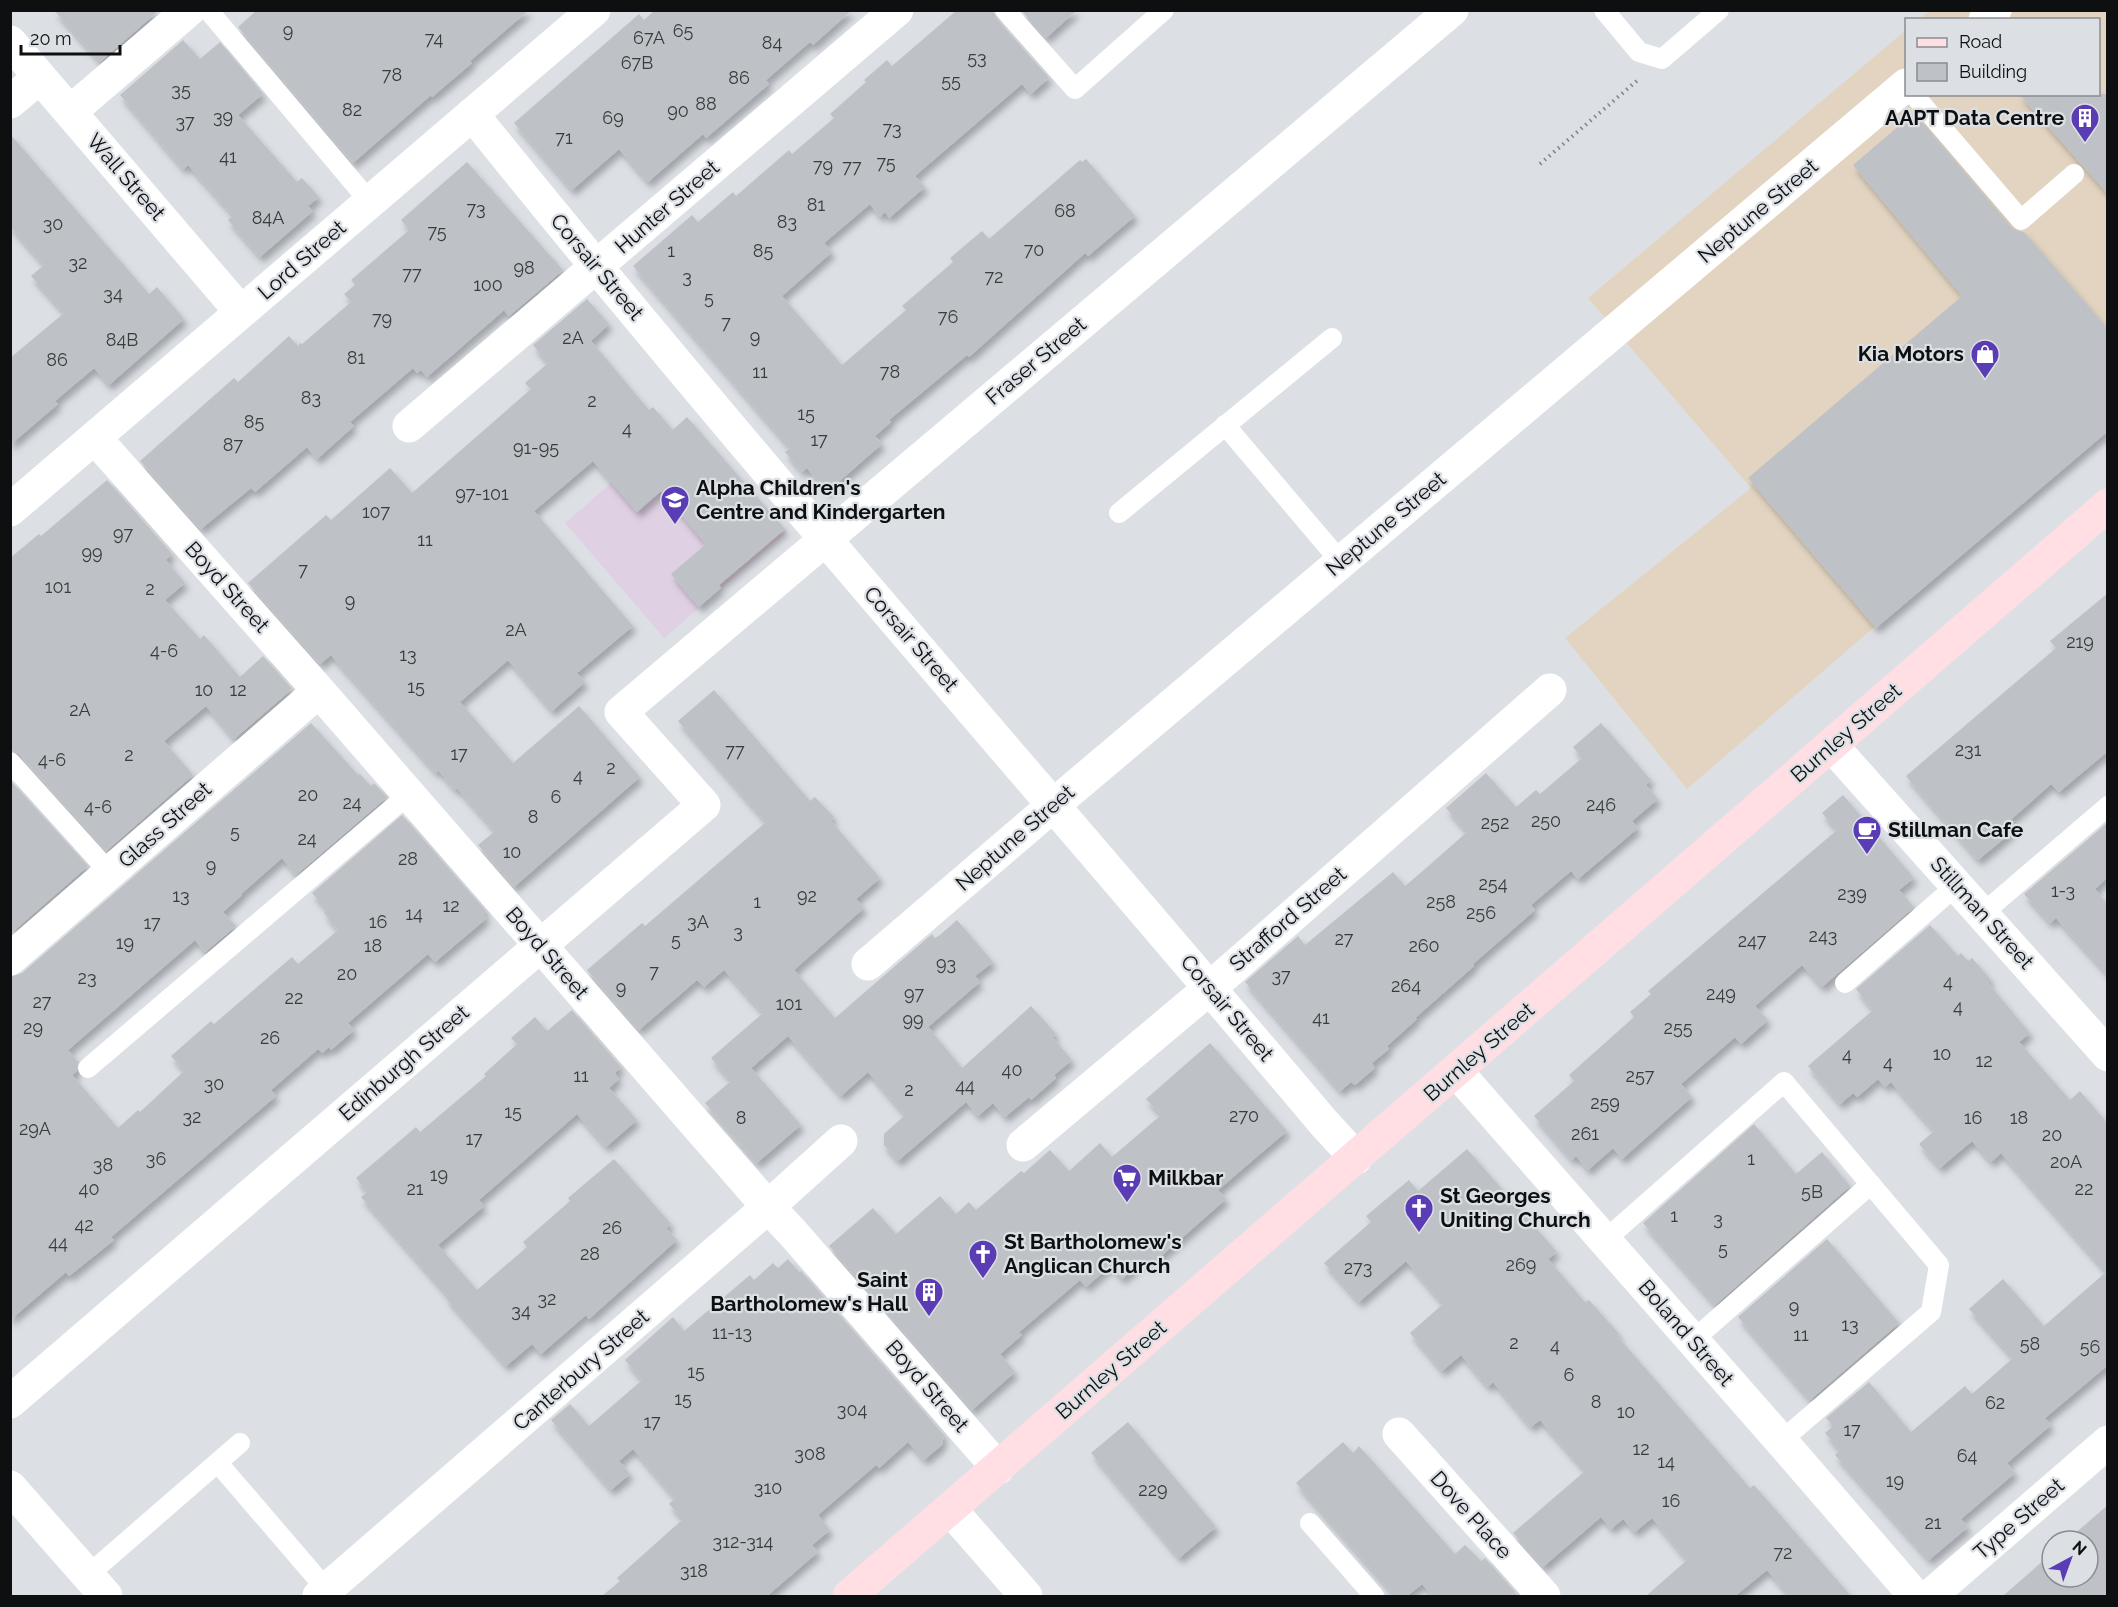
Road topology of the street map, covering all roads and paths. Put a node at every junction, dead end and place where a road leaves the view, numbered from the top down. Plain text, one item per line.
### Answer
1 (189, 10) edge
2 (208, 10) edge
3 (897, 10) edge
4 (1005, 10) edge
5 (1164, 10) edge
6 (1452, 10) edge
7 (1604, 10) edge
8 (1719, 10) edge
9 (589, 12) edge
10 (10, 42) edge
11 (1662, 59) junction
12 (40, 76) junction
13 (1905, 87) edge
14 (1915, 96) edge
15 (10, 102) edge
16 (70, 112) junction
17 (472, 114) junction
18 (1540, 164) dead end
19 (2074, 174) dead end
20 (370, 202) junction
21 (597, 268) junction
22 (241, 312) junction
23 (1332, 338) dead end
24 (1225, 425) junction
25 (409, 426) dead end
26 (95, 438) junction
27 (2108, 505) edge
28 (10, 510) edge
29 (1119, 513) dead end
30 (826, 539) junction
31 (1341, 562) junction
32 (1550, 690) dead end
33 (319, 691) junction
34 (621, 712) joint
35 (1832, 746) junction
36 (10, 762) edge
37 (409, 794) junction
38 (1053, 805) junction
39 (2108, 806) edge
40 (111, 874) junction
41 (1957, 885) junction
42 (1982, 914) junction
43 (540, 946) junction
44 (10, 959) edge
45 (868, 964) dead end
46 (1845, 983) dead end
47 (1210, 988) junction
48 (2108, 1055) edge
49 (88, 1068) dead end
50 (1456, 1071) junction
51 (841, 1141) dead end
52 (1023, 1144) dead end
53 (1356, 1158) junction
54 (1871, 1184) junction
55 (768, 1207) junction
56 (1605, 1240) junction
57 (1692, 1341) junction
58 (10, 1402) edge
59 (1399, 1434) dead end
60 (1781, 1441) junction
61 (2108, 1442) edge
62 (240, 1443) dead end
63 (218, 1462) junction
64 (998, 1468) junction
65 (10, 1487) edge
66 (950, 1509) junction
67 (1310, 1523) dead end
68 (97, 1586) edge
69 (323, 1593) edge
70 (849, 1596) edge
71 (1026, 1596) edge
72 (1374, 1596) edge
73 (1544, 1596) edge
74 (1915, 1596) edge
75 (1930, 1596) edge

1 - 16 street
2 - 20 lane
3 - 21 street, Hunter Street
4 - 5 lane
6 - 30 street, Fraser Street
7 - 11 lane
8 - 11 lane
9 - 17 street, Lord Street
10 - 12 street, Wall Street
11 - 18 path
12 - 15 street
12 - 16 street, Wall Street
13 - 31 street, Neptune Street
14 - 19 lane
16 - 22 street, Wall Street
17 - 20 street, Lord Street
17 - 21 street, Corsair Street
20 - 22 street, Lord Street
21 - 25 street, Hunter Street
21 - 30 street, Corsair Street
22 - 26 street, Lord Street
23 - 24 lane
24 - 29 lane
24 - 31 lane
26 - 28 street, Lord Street
26 - 33 street, Boyd Street
27 - 35 main road, Burnley Street
30 - 34 street, Fraser Street
30 - 38 street, Corsair Street
31 - 38 street, Neptune Street
32 - 47 street, Strafford Street
33 - 37 street, Boyd Street
33 - 40 street, Glass Street
34 - 43 street, Edinburgh Street
35 - 41 street, Stillman Street
35 - 50 main road, Burnley Street
36 - 40 lane
37 - 43 street, Boyd Street
37 - 49 lane
38 - 45 street, Neptune Street
38 - 47 street, Corsair Street
39 - 42 lane
40 - 44 street, Glass Street
41 - 42 street, Stillman Street
41 - 46 lane
42 - 48 street, Stillman Street
43 - 55 street, Boyd Street
43 - 58 street, Edinburgh Street
47 - 52 street, Strafford Street
47 - 53 street, Corsair Street
50 - 53 main road, Burnley Street
50 - 56 street, Boland Street
51 - 55 street, Canterbury Street
53 - 64 main road, Burnley Street
54 - 56 lane
54 - 57 lane
54 - 60 lane
55 - 64 street, Boyd Street
55 - 69 street, Canterbury Street
56 - 57 street, Boland Street
57 - 60 street, Boland Street
59 - 73 street, Dove Place
60 - 74 street, Boland Street
61 - 75 street, Type Street
62 - 63 lane
63 - 68 lane
63 - 69 lane
64 - 66 main road, Burnley Street
65 - 68 street
66 - 70 main road, Burnley Street
66 - 71 street
67 - 72 lane

